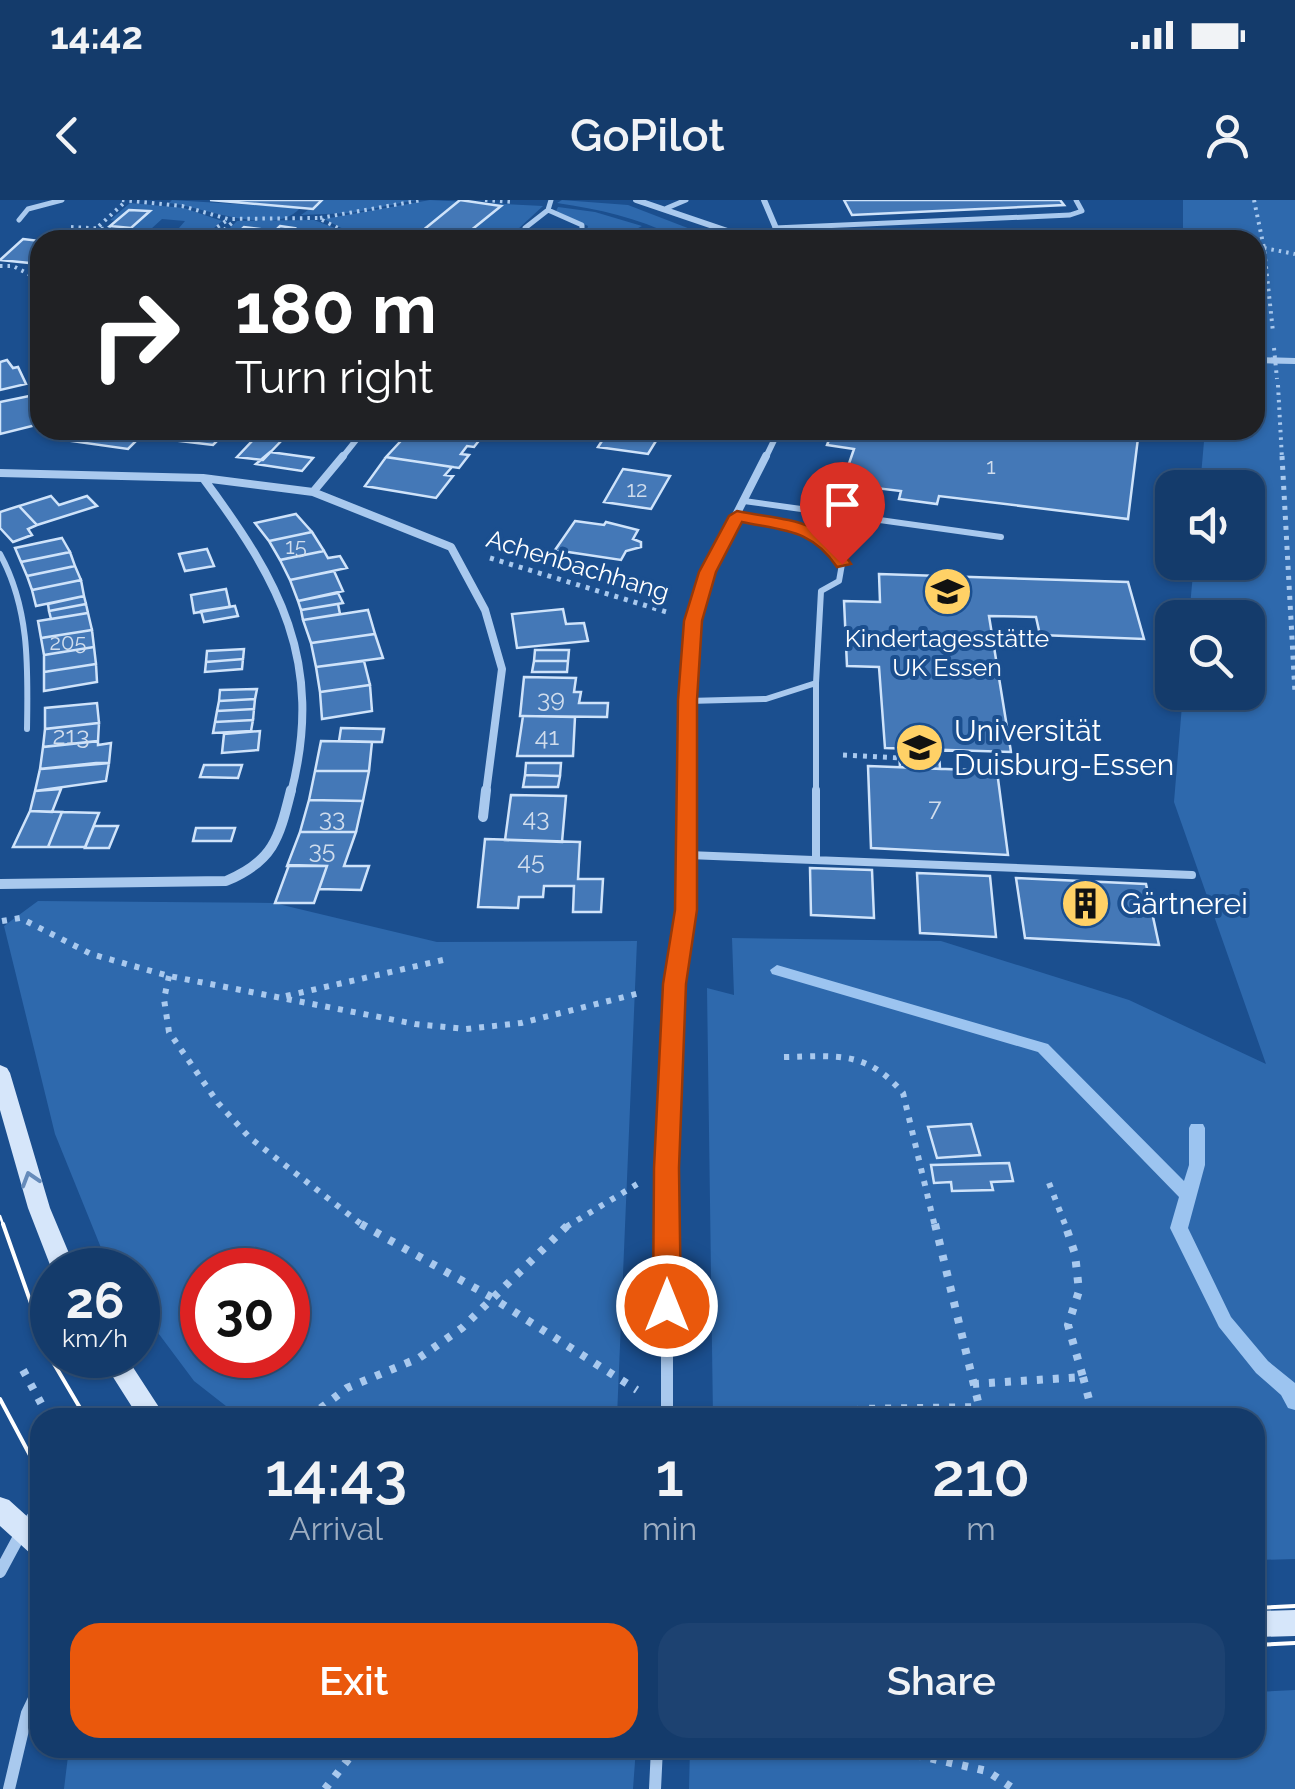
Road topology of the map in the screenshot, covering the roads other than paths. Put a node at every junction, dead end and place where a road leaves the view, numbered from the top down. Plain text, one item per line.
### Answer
1 (62, 200) edge
2 (552, 200) edge
3 (636, 200) edge
4 (686, 200) edge
5 (764, 200) edge
6 (1076, 200) edge
7 (667, 208) junction
8 (548, 210) junction
9 (19, 220) road end
10 (775, 228) joint
11 (526, 230) edge
12 (582, 230) edge
13 (727, 230) edge
14 (1265, 360) edge
15 (1295, 361) edge
16 (356, 440) edge
17 (773, 440) edge
18 (0, 473) edge
19 (202, 478) junction
20 (313, 492) junction
21 (744, 501) junction
22 (737, 516) junction
23 (1001, 537) dead end
24 (0, 554) edge
25 (816, 683) junction
26 (688, 700) junction
27 (26, 729) dead end
28 (484, 817) dead end
29 (688, 855) junction
30 (816, 860) junction
31 (1192, 875) dead end
32 (0, 884) edge
33 (0, 1073) edge
34 (55, 1248) edge
35 (127, 1378) edge
36 (147, 1408) edge
37 (667, 1408) edge
38 (0, 1508) edge
39 (30, 1537) edge
40 (30, 1539) edge
41 (0, 1572) edge
42 (1295, 1622) edge
43 (1265, 1624) edge
44 (30, 1712) edge
45 (656, 1758) edge
46 (9, 1789) edge
47 (655, 1789) edge

1 - 9 lane
2 - 8 lane
3 - 7 street
4 - 7 lane
5 - 10 street
6 - 10 lane
7 - 13 street
8 - 11 lane
8 - 12 lane
14 - 15 street
16 - 20 street
17 - 21 street
18 - 19 street, Achenbachhang
19 - 20 street, Achenbachhang
19 - 32 street
20 - 28 street, Achenbachhang
21 - 22 street
21 - 23 lane
22 - 25 lane
22 - 26 street
24 - 27 lane
25 - 26 lane
25 - 30 lane
26 - 29 street
29 - 30 lane
29 - 37 street
30 - 31 lane
34 -> 33 street
35 - 36 street
38 - 39 street
40 - 41 street
42 - 43 street
44 - 46 street
45 - 47 street

